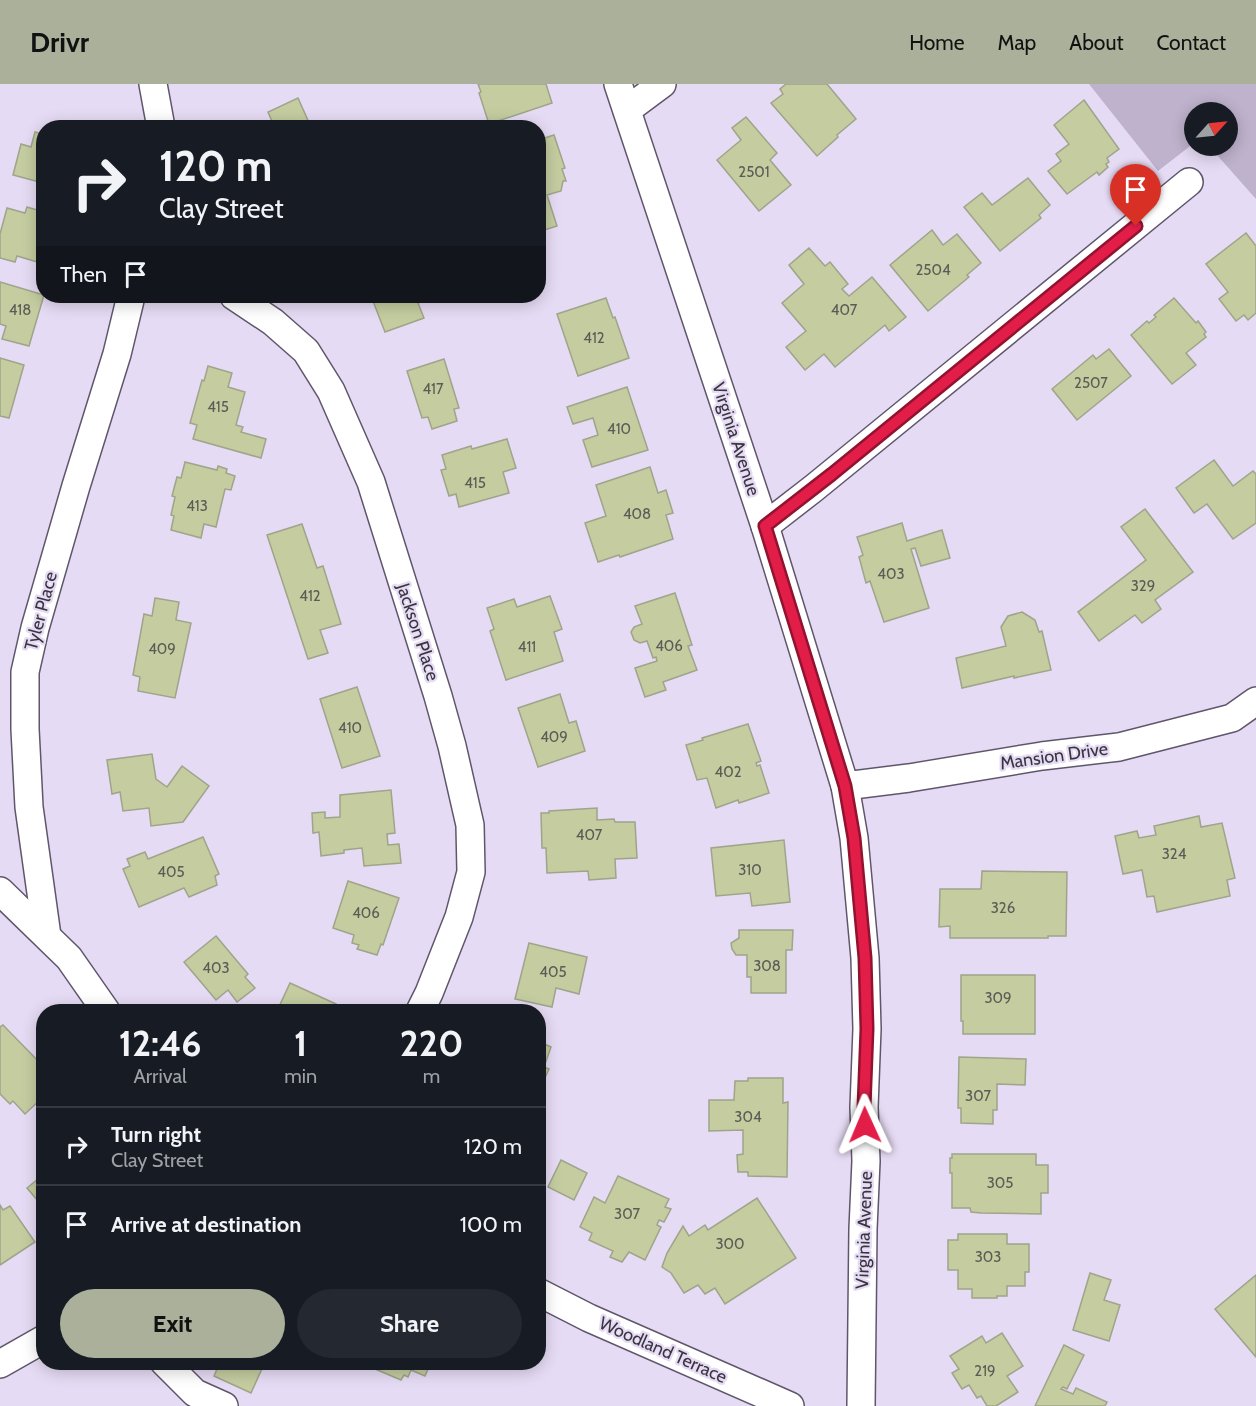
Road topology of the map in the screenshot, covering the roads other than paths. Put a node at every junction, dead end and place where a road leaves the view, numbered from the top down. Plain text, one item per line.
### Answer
1 (153, 84) edge
2 (618, 84) edge
3 (663, 84) edge
4 (627, 110) junction
5 (160, 120) edge
6 (1189, 182) dead end
7 (129, 303) edge
8 (244, 303) edge
9 (765, 526) junction
10 (1256, 701) edge
11 (845, 786) junction
12 (0, 891) edge
13 (47, 936) junction
14 (101, 1004) edge
15 (424, 1004) edge
16 (546, 1296) edge
17 (36, 1344) edge
18 (0, 1364) edge
19 (172, 1370) edge
20 (225, 1406) edge
21 (790, 1406) edge
22 (861, 1406) edge

1 - 5 street
2 - 4 street, Virginia Avenue
3 - 4 street
4 - 9 street, Virginia Avenue
6 - 9 street
7 - 13 street, Tyler Place
8 - 15 street, Jackson Place
9 - 11 street, Virginia Avenue
10 - 11 street, Mansion Drive
11 - 22 street, Virginia Avenue
12 - 13 street
13 - 14 street
16 - 21 street, Woodland Terrace
17 - 18 street
19 - 20 street

